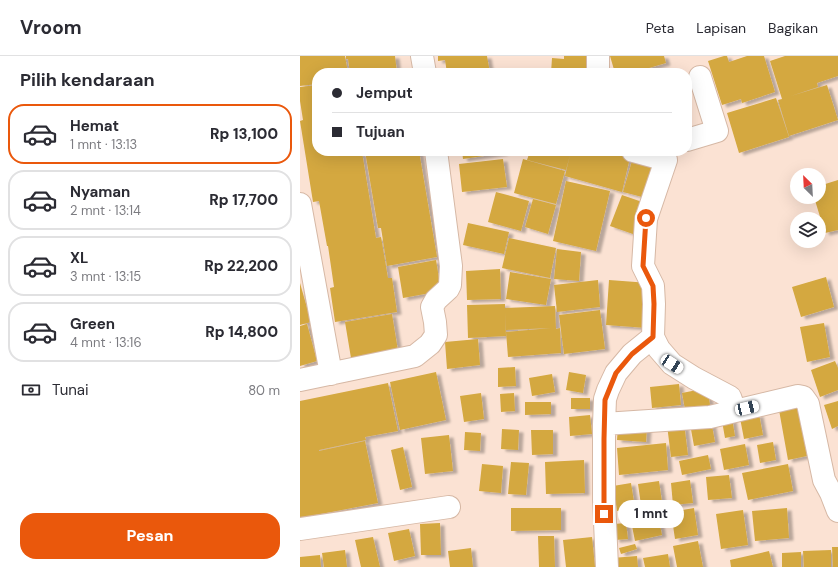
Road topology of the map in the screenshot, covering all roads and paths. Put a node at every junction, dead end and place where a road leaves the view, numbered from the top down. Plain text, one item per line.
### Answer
1 (422, 56) edge
2 (598, 56) edge
3 (424, 68) edge
4 (598, 68) edge
5 (700, 77) dead end
6 (692, 138) edge
7 (437, 156) edge
8 (667, 156) edge
9 (300, 204) edge
10 (653, 337) junction
11 (331, 374) junction
12 (300, 380) edge
13 (735, 411) junction
14 (604, 424) junction
15 (449, 507) dead end
16 (838, 511) edge
17 (300, 528) edge
18 (607, 567) edge

1 - 3 street
2 - 4 street
5 - 6 street
7 - 11 street
8 - 10 street
9 - 11 street
10 - 13 street
10 - 14 street
11 - 12 street
13 - 14 street
13 - 16 street
14 - 18 street
15 - 17 street

